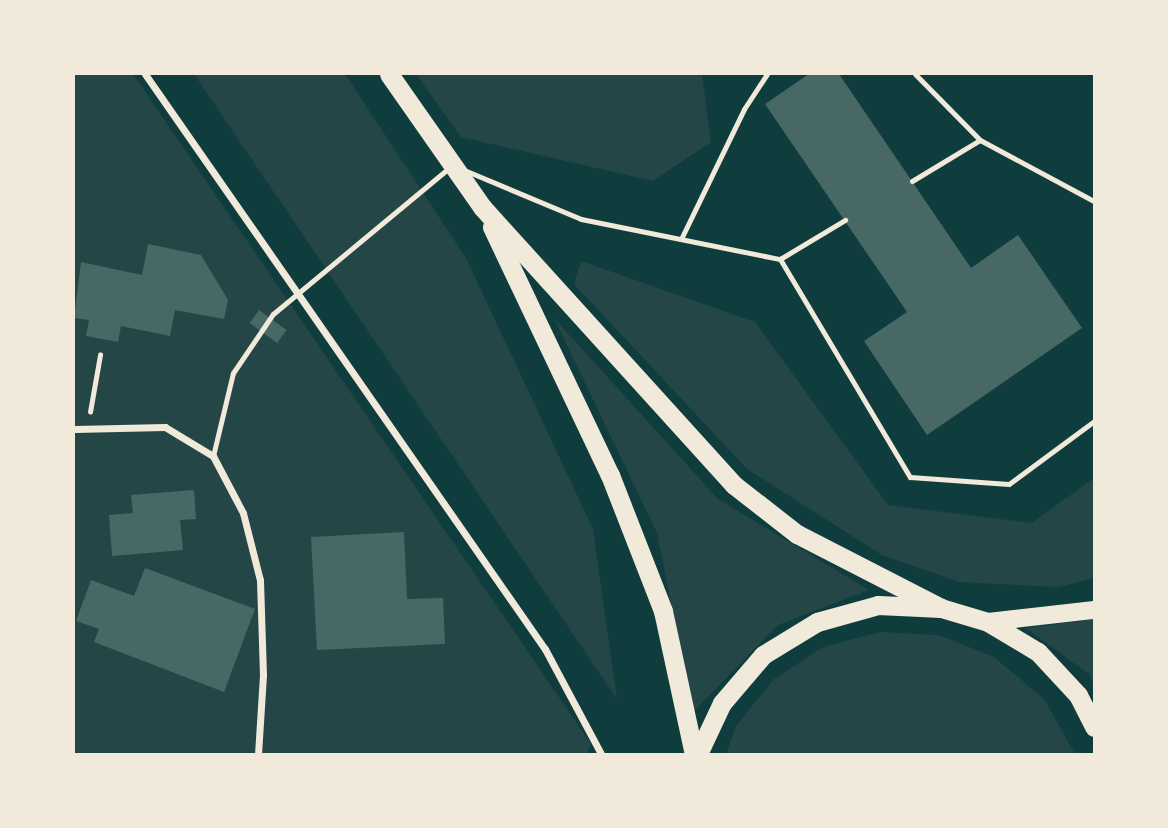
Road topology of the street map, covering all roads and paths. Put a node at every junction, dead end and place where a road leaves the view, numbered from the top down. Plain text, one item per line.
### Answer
1 (145, 74) edge
2 (389, 74) edge
3 (767, 74) edge
4 (915, 74) edge
5 (981, 140) junction
6 (453, 165) junction
7 (912, 181) dead end
8 (1094, 201) edge
9 (482, 207) junction
10 (845, 220) dead end
11 (681, 239) junction
12 (780, 259) junction
13 (300, 295) junction
14 (100, 355) dead end
15 (1094, 421) edge
16 (87, 426) junction
17 (74, 429) edge
18 (213, 456) junction
19 (941, 608) junction
20 (1094, 610) edge
21 (988, 622) junction
22 (1094, 727) edge
23 (258, 754) edge
24 (601, 754) edge
25 (696, 754) edge

1 - 13 street
2 - 6 highway
3 - 11 lane
4 - 5 lane
5 - 7 lane
5 - 8 lane
6 - 9 highway
6 - 11 lane
6 - 13 lane
9 - 19 highway
9 - 25 highway
10 - 12 lane
11 - 12 lane
12 - 15 lane
13 - 18 lane
13 - 24 street
14 - 16 path
16 - 17 street
16 - 18 street
18 - 23 street
19 - 21 highway
19 - 25 highway
20 - 21 main road
21 - 22 highway

